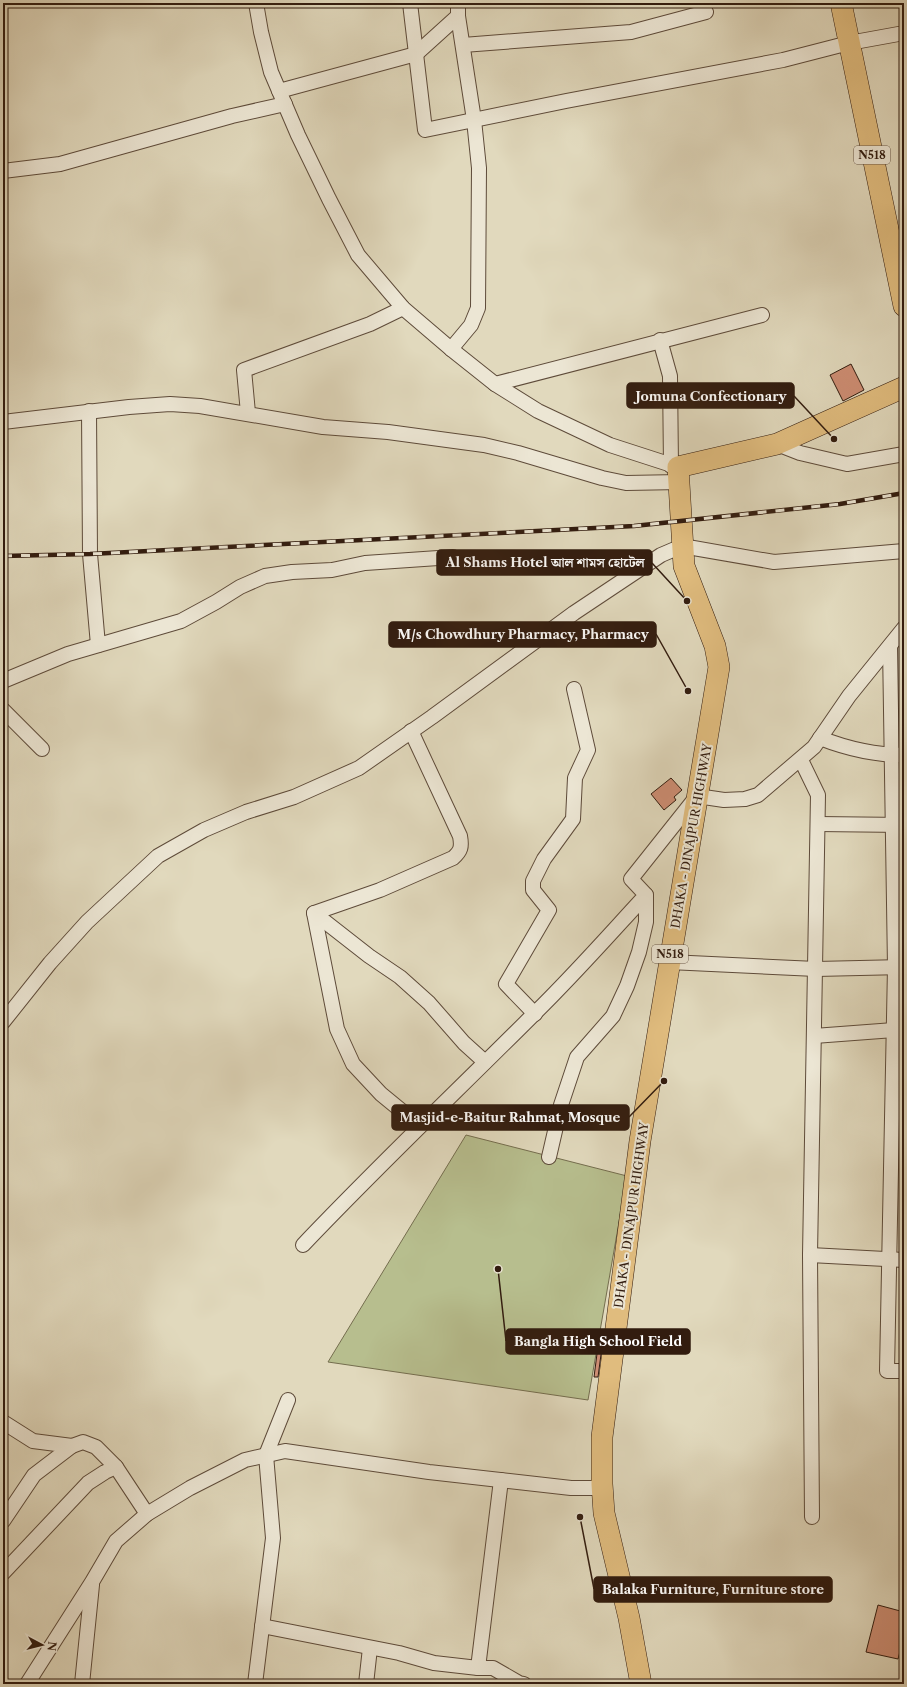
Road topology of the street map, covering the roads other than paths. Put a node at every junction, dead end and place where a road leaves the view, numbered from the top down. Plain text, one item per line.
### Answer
1 (256, 3) edge
2 (410, 3) edge
3 (841, 3) edge
4 (458, 9) edge
5 (706, 12) dead end
6 (904, 33) edge
7 (849, 43) junction
8 (463, 45) junction
9 (416, 54) junction
10 (279, 91) junction
11 (285, 104) junction
12 (474, 120) junction
13 (3, 171) edge
14 (904, 304) edge
15 (403, 308) junction
16 (762, 315) dead end
17 (660, 340) junction
18 (451, 349) junction
19 (494, 384) junction
20 (904, 387) edge
21 (89, 410) junction
22 (248, 414) junction
23 (3, 422) edge
24 (777, 444) junction
25 (904, 454) edge
26 (677, 471) junction
27 (682, 546) junction
28 (904, 552) edge
29 (453, 557) dead end
30 (904, 628) edge
31 (98, 646) junction
32 (890, 646) junction
33 (3, 681) edge
34 (574, 689) dead end
35 (3, 710) edge
36 (411, 731) junction
37 (820, 738) junction
38 (42, 749) dead end
39 (898, 755) edge
40 (801, 760) junction
41 (697, 796) junction
42 (818, 824) junction
43 (899, 825) edge
44 (646, 895) junction
45 (314, 914) junction
46 (669, 962) junction
47 (900, 967) edge
48 (816, 969) junction
49 (535, 1014) junction
50 (3, 1022) edge
51 (894, 1030) junction
52 (814, 1036) junction
53 (485, 1062) junction
54 (420, 1126) junction
55 (549, 1157) dead end
56 (303, 1245) dead end
57 (810, 1255) junction
58 (889, 1259) junction
59 (904, 1260) edge
60 (904, 1371) edge
61 (288, 1400) dead end
62 (3, 1422) edge
63 (72, 1446) junction
64 (266, 1455) junction
65 (116, 1467) junction
66 (501, 1480) junction
67 (602, 1484) junction
68 (147, 1514) junction
69 (812, 1517) dead end
70 (3, 1521) edge
71 (3, 1573) edge
72 (92, 1582) junction
73 (262, 1626) junction
74 (370, 1648) junction
75 (478, 1668) junction
76 (27, 1684) edge
77 (82, 1684) edge
78 (255, 1684) edge
79 (366, 1684) edge
80 (524, 1684) edge
81 (641, 1684) edge

1 - 10 street
2 - 9 street
3 - 7 highway, N518
4 - 8 street
4 - 9 street
5 - 8 street
6 - 7 street
7 - 12 street
7 - 14 highway, N518
8 - 12 street
9 - 10 street
9 - 12 street
10 - 11 street
11 - 13 street
11 - 15 street
12 - 18 street
15 - 18 street
15 - 22 street
16 - 17 street
17 - 19 street
17 - 26 street
18 - 19 street
19 - 26 street
20 - 24 highway
21 - 22 street
21 - 23 street
21 - 31 street
22 - 26 street
24 - 25 street
24 - 26 highway
26 - 27 highway, DHAKA - DINAJPUR HIGHWAY / N518
27 - 28 street
27 - 36 street
27 - 41 highway, DHAKA - DINAJPUR HIGHWAY / N518
29 - 31 street
30 - 32 street
31 - 33 street
32 - 37 street
32 - 39 street
34 - 49 street
35 - 38 street
36 - 45 street
36 - 50 street
37 - 39 street
37 - 40 street
39 - 43 street
40 - 41 street
40 - 42 street
41 - 44 street
41 - 46 highway, DHAKA - DINAJPUR HIGHWAY / N518
42 - 43 street
42 - 48 street
43 - 47 street
44 - 49 street
44 - 55 street
45 - 53 street
45 - 54 street
46 - 48 street
46 - 67 highway, DHAKA - DINAJPUR HIGHWAY / N518
47 - 48 street
47 - 51 street
48 - 52 street
49 - 53 street
51 - 52 street
51 - 58 street
52 - 57 street
53 - 54 street
54 - 56 street
57 - 58 street
57 - 69 street
58 - 59 street
58 - 60 street
61 - 64 street
62 - 63 street
63 - 65 street
63 - 70 street
64 - 66 street
64 - 68 street
64 - 73 street
65 - 68 street
65 - 71 street
66 - 67 street
66 - 75 street
67 - 81 highway, DHAKA - DINAJPUR HIGHWAY / N518
68 - 72 street
72 - 76 street
72 - 77 street
73 - 74 street
73 - 78 street
74 - 75 street
74 - 79 street
75 - 80 street

